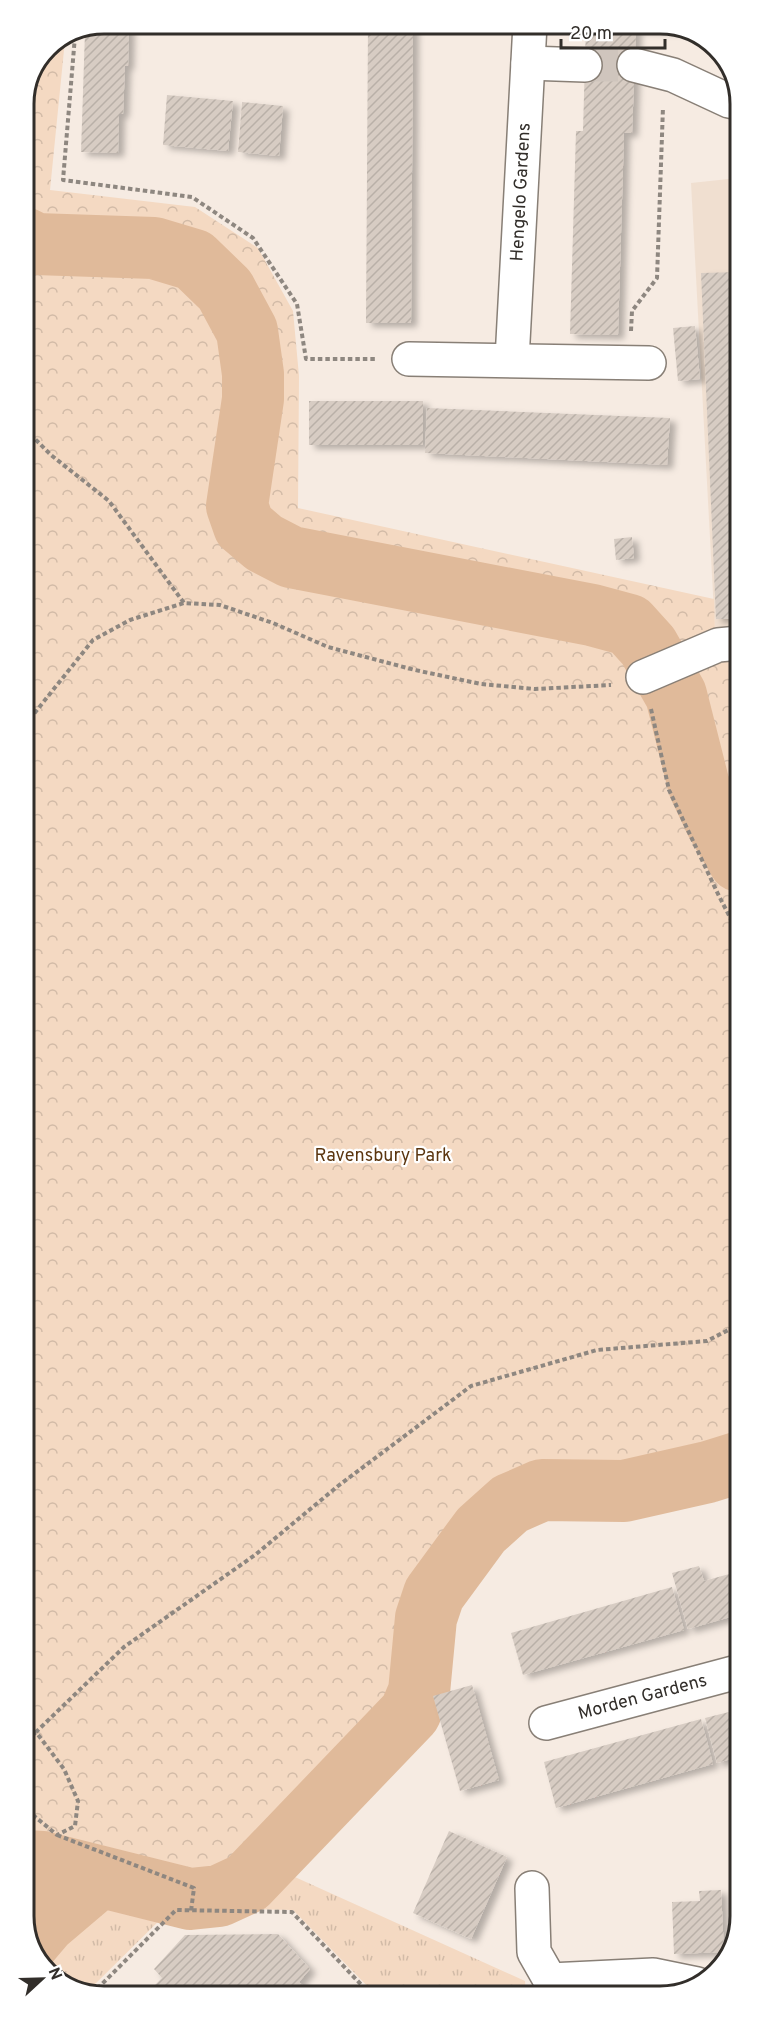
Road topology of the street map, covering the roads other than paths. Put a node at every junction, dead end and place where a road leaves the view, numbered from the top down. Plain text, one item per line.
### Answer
1 (529, 35) edge
2 (528, 63) junction
3 (585, 64) tunnel mouth
4 (649, 69) tunnel mouth
5 (730, 101) edge
6 (410, 359) road end
7 (512, 360) junction
8 (638, 363) road end
9 (730, 644) edge
10 (642, 678) road end
11 (730, 1674) edge
12 (546, 1723) dead end
13 (532, 1888) dead end
14 (686, 1982) edge

1 - 2 street, Hengelo Gardens
2 - 3 street
2 - 7 street, Hengelo Gardens
4 - 5 street
6 - 7 street
7 - 8 street
9 - 10 street
11 - 12 street, Morden Gardens
13 - 14 street

